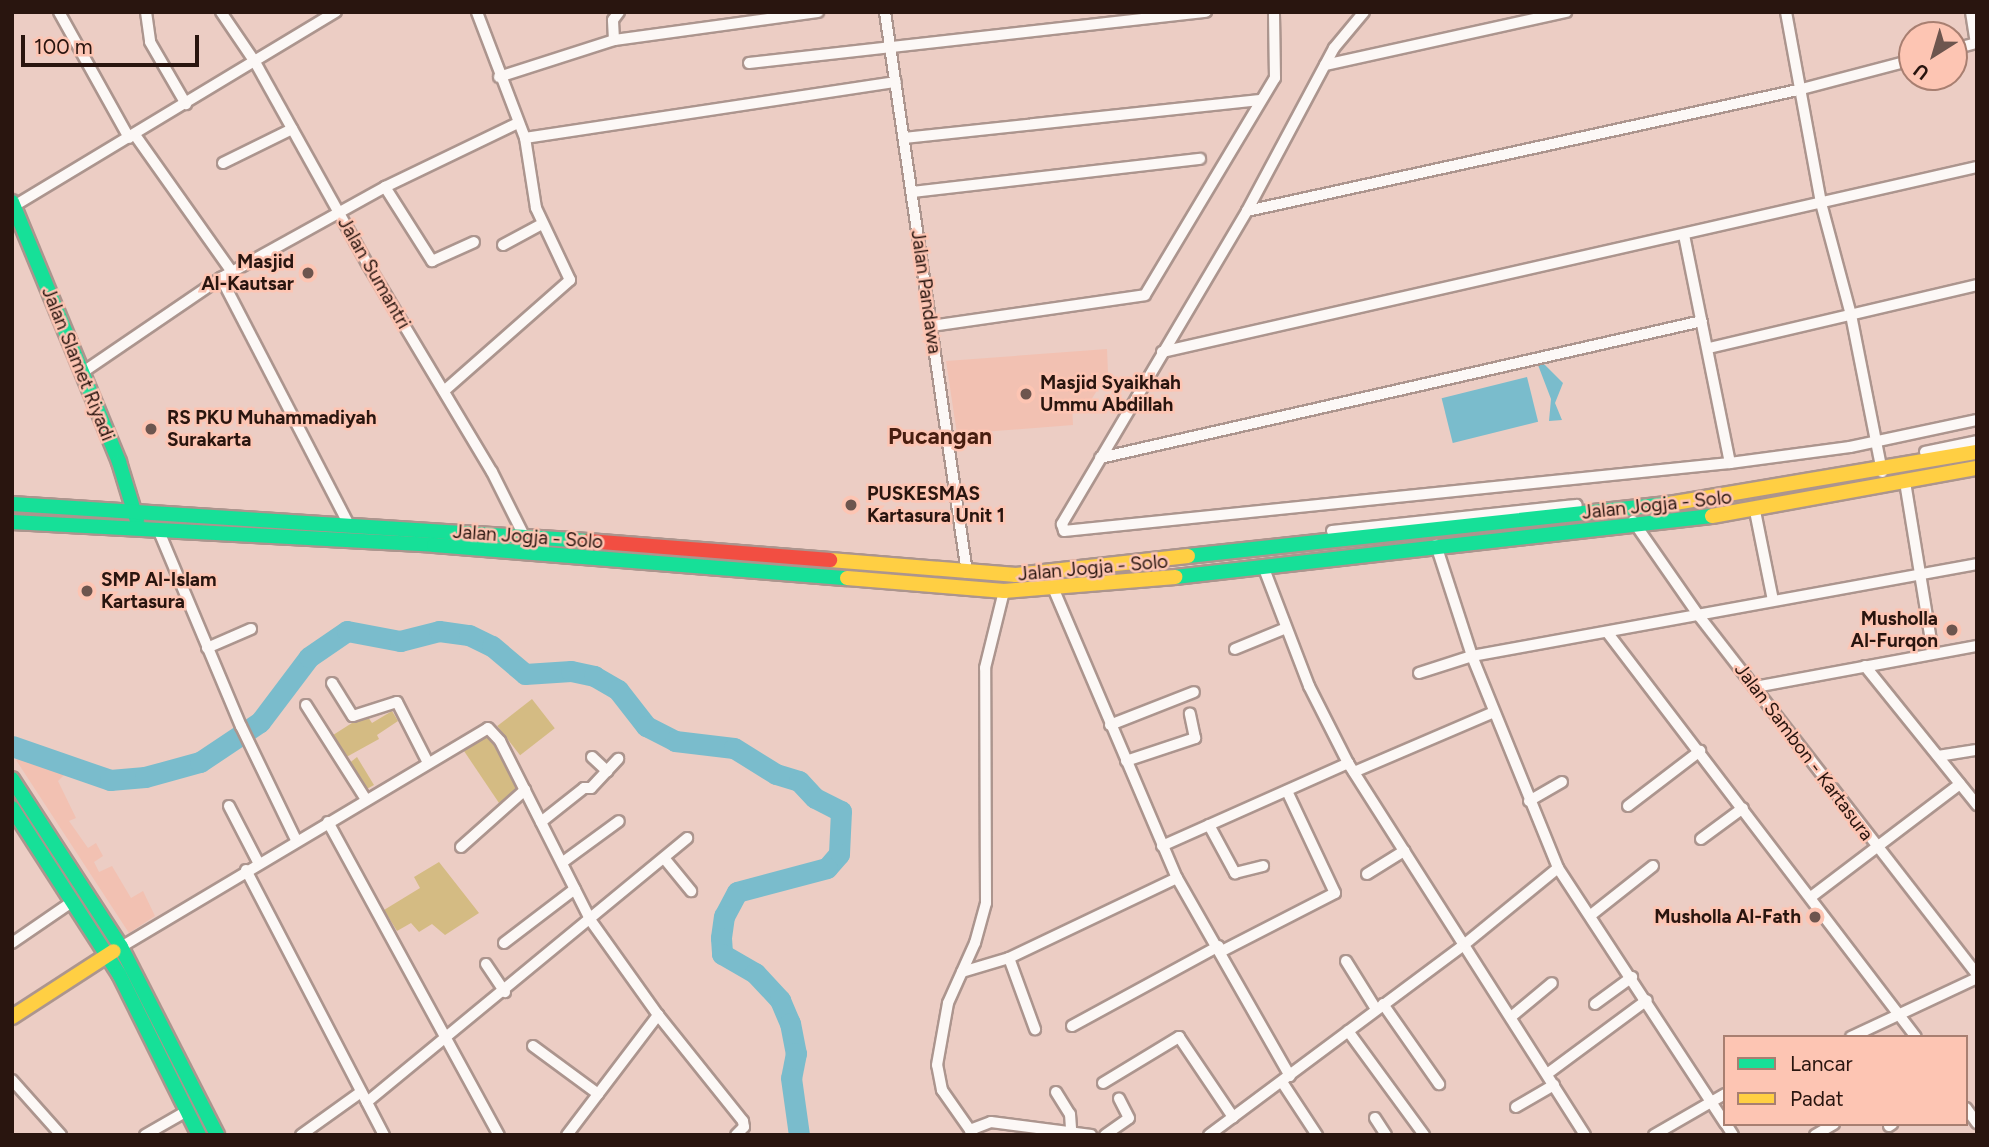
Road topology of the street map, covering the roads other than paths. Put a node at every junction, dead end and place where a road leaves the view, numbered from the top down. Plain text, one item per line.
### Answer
1 (59, 12) edge
2 (146, 12) edge
3 (221, 12) edge
4 (335, 12) edge
5 (477, 12) edge
6 (618, 12) edge
7 (818, 12) edge
8 (884, 12) edge
9 (1206, 12) edge
10 (1273, 12) edge
11 (1364, 12) edge
12 (1566, 12) edge
13 (1971, 12) edge
14 (1787, 14) edge
15 (614, 40) junction
16 (1977, 43) edge
17 (891, 46) junction
18 (255, 62) junction
19 (749, 63) dead end
20 (1898, 64) edge
21 (1325, 65) junction
22 (499, 77) junction
23 (896, 82) junction
24 (1798, 90) junction
25 (1260, 100) junction
26 (186, 104) junction
27 (518, 123) junction
28 (292, 129) junction
29 (132, 136) junction
30 (525, 138) junction
31 (904, 138) junction
32 (1200, 159) dead end
33 (223, 163) dead end
34 (1977, 167) edge
35 (385, 187) junction
36 (913, 192) junction
37 (1821, 203) junction
38 (13, 204) edge
39 (339, 211) junction
40 (1247, 211) junction
41 (542, 224) junction
42 (1684, 235) junction
43 (474, 242) dead end
44 (503, 245) dead end
45 (232, 272) junction
46 (221, 278) junction
47 (1977, 285) edge
48 (1851, 316) junction
49 (1702, 321) junction
50 (931, 326) junction
51 (1709, 348) junction
52 (1162, 352) junction
53 (83, 372) junction
54 (444, 391) junction
55 (1977, 420) edge
56 (1877, 440) junction
57 (1977, 441) edge
58 (1977, 452) edge
59 (1925, 457) junction
60 (1100, 458) junction
61 (1730, 463) junction
62 (1881, 466) junction
63 (1977, 468) edge
64 (1905, 482) junction
65 (1884, 486) junction
66 (12, 504) edge
67 (1631, 508) junction
68 (1755, 511) junction
69 (135, 512) junction
70 (154, 513) junction
71 (12, 522) edge
72 (349, 525) junction
73 (1634, 526) junction
74 (138, 527) junction
75 (157, 528) junction
76 (1431, 528) junction
77 (524, 536) junction
78 (1436, 547) junction
79 (762, 554) junction
80 (1977, 564) edge
81 (1263, 566) junction
82 (761, 570) junction
83 (967, 573) junction
84 (1059, 573) junction
85 (1919, 575) junction
86 (1054, 590) junction
87 (1004, 591) junction
88 (1773, 600) junction
89 (1699, 616) junction
90 (1286, 628) junction
91 (251, 629) dead end
92 (1607, 632) junction
93 (1977, 646) edge
94 (207, 648) junction
95 (1235, 649) dead end
96 (1933, 653) junction
97 (1472, 656) junction
98 (1865, 666) junction
99 (1419, 673) dead end
100 (332, 682) dead end
101 (1755, 687) junction
102 (1194, 692) dead end
103 (306, 705) dead end
104 (1494, 712) junction
105 (1190, 714) dead end
106 (1110, 725) junction
107 (1977, 750) edge
108 (1700, 751) junction
109 (592, 757) dead end
110 (1938, 757) junction
111 (618, 759) dead end
112 (427, 761) junction
113 (1126, 761) junction
114 (1351, 767) junction
115 (607, 771) junction
116 (12, 779) edge
117 (1562, 782) dead end
118 (1960, 784) junction
119 (525, 790) junction
120 (1287, 791) junction
121 (365, 798) junction
122 (1530, 802) junction
123 (1977, 805) edge
124 (229, 806) dead end
125 (1628, 806) dead end
126 (12, 808) edge
127 (1743, 808) junction
128 (619, 821) dead end
129 (328, 822) junction
130 (541, 822) junction
131 (1209, 825) junction
132 (687, 838) dead end
133 (1701, 839) dead end
134 (296, 840) junction
135 (1162, 846) junction
136 (461, 847) dead end
137 (1876, 847) junction
138 (1404, 851) junction
139 (664, 858) junction
140 (258, 862) junction
141 (563, 862) junction
142 (1263, 866) dead end
143 (1653, 866) dead end
144 (1558, 869) junction
145 (246, 870) junction
146 (1367, 874) dead end
147 (1177, 878) junction
148 (575, 890) junction
149 (691, 891) dead end
150 (1811, 897) junction
151 (73, 901) junction
152 (1591, 915) junction
153 (591, 921) junction
154 (12, 943) edge
155 (504, 943) dead end
156 (1465, 944) junction
157 (121, 947) junction
158 (1220, 948) junction
159 (108, 956) junction
160 (1009, 958) junction
161 (1346, 961) dead end
162 (486, 964) dead end
163 (962, 972) junction
164 (1632, 976) junction
165 (1977, 977) edge
166 (1552, 984) dead end
167 (505, 992) junction
168 (1647, 1000) junction
169 (1595, 1004) dead end
170 (1379, 1007) junction
171 (658, 1014) junction
172 (1900, 1014) junction
173 (12, 1017) edge
174 (1511, 1017) junction
175 (1072, 1026) dead end
176 (1035, 1029) dead end
177 (1348, 1031) junction
178 (1855, 1035) edge
179 (1915, 1035) edge
180 (448, 1039) junction
181 (533, 1046) dead end
182 (1547, 1074) junction
183 (1286, 1079) junction
184 (12, 1080) edge
185 (1103, 1083) dead end
186 (1440, 1084) dead end
187 (1553, 1085) junction
188 (362, 1092) junction
189 (1056, 1092) dead end
190 (598, 1094) junction
191 (1723, 1095) edge
192 (1119, 1098) dead end
193 (1708, 1101) junction
194 (367, 1102) junction
195 (1516, 1107) dead end
196 (187, 1111) junction
197 (1233, 1117) junction
198 (1375, 1118) dead end
199 (1723, 1121) edge
200 (991, 1122) junction
201 (1831, 1126) edge
202 (1070, 1129) junction
203 (972, 1132) edge
204 (61, 1135) edge
205 (145, 1135) edge
206 (199, 1135) edge
207 (217, 1135) edge
208 (301, 1135) edge
209 (384, 1135) edge
210 (499, 1135) edge
211 (567, 1135) edge
212 (736, 1135) edge
213 (1002, 1135) edge
214 (1091, 1135) edge
215 (1105, 1135) edge
216 (1209, 1135) edge
217 (1317, 1135) edge
218 (1386, 1135) edge
219 (1424, 1135) edge
220 (1585, 1135) edge
221 (1654, 1135) edge
222 (1815, 1135) edge

1 - 29 street
2 - 26 street
3 - 18 street, Jalan Sumantri
4 - 18 street
5 - 22 street
6 - 15 street
7 - 15 street
8 - 17 street, Jalan Pandawa
9 - 17 street
10 - 25 street
11 - 21 street
12 - 21 street
13 - 16 street
14 - 24 street
15 - 22 street
17 - 19 street
17 - 23 street, Jalan Pandawa
18 - 26 street
18 - 28 street, Jalan Sumantri
20 - 24 street
21 - 40 street
22 - 27 street
23 - 30 street
23 - 31 street, Jalan Pandawa
24 - 37 street
24 - 40 street
25 - 31 street
25 - 50 street
26 - 29 street
27 - 30 street
27 - 35 street
28 - 33 street
28 - 39 street, Jalan Sumantri
29 - 38 street
29 - 45 street
30 - 41 street
31 - 36 street, Jalan Pandawa
32 - 36 street
34 - 37 street
35 - 39 street
35 - 43 street
36 - 50 street, Jalan Pandawa
37 - 42 street
37 - 48 street
38 - 53 main road, Jalan Slamet Riyadi
39 - 45 street
39 - 54 street, Jalan Sumantri
40 - 52 street
41 - 44 street
41 - 54 street
42 - 49 street
42 - 52 street
45 - 46 street
46 - 53 street
46 - 72 street
47 - 48 street
48 - 51 street
48 - 56 street
49 - 51 street
49 - 60 street
50 - 83 street, Jalan Pandawa
51 - 61 street
52 - 60 street
53 - 69 main road, Jalan Slamet Riyadi
54 - 77 street, Jalan Sumantri
55 - 56 street
56 - 61 street
56 - 62 street
57 - 59 street
58 - 59 main road, Jalan Jogja - Solo
59 - 62 main road, Jalan Jogja - Solo
60 - 61 street
62 - 65 street
62 - 67 main road, Jalan Jogja - Solo
62 - 84 street
63 - 64 main road, Jalan Jogja - Solo
64 - 65 main road, Jalan Jogja - Solo
64 - 85 street
65 - 68 main road, Jalan Jogja - Solo
66 - 69 main road, Jalan Jogja - Solo
67 - 73 street
67 - 76 main road, Jalan Jogja - Solo
68 - 73 main road, Jalan Jogja - Solo
68 - 88 street
69 - 70 main road, Jalan Jogja - Solo
69 - 74 main road, Jalan Slamet Riyadi
70 - 72 main road, Jalan Jogja - Solo
70 - 75 street
71 - 74 main road, Jalan Jogja - Solo
72 - 77 main road, Jalan Jogja - Solo
73 - 78 main road, Jalan Jogja - Solo
73 - 89 street, Jalan Sambon - Kartasura
74 - 75 main road, Jalan Jogja - Solo
75 - 82 main road, Jalan Jogja - Solo
75 - 94 street
76 - 78 street
76 - 84 main road, Jalan Jogja - Solo
77 - 79 main road, Jalan Jogja - Solo
78 - 81 main road, Jalan Jogja - Solo
78 - 97 street
79 - 82 main road
79 - 83 main road, Jalan Jogja - Solo
80 - 85 street
81 - 86 main road, Jalan Jogja - Solo
81 - 90 street
82 - 87 main road, Jalan Jogja - Solo
83 - 84 main road, Jalan Jogja - Solo
85 - 88 street
85 - 96 street
86 - 87 main road, Jalan Jogja - Solo
86 - 106 street
87 - 163 street
88 - 89 street
89 - 92 street
89 - 101 street, Jalan Sambon - Kartasura
90 - 95 street
90 - 114 street
91 - 94 street
92 - 97 street
92 - 108 street
93 - 96 street
94 - 134 street
96 - 98 street
97 - 99 street
97 - 104 street
98 - 101 street
98 - 110 street
100 - 112 street
101 - 137 street, Jalan Sambon - Kartasura
102 - 106 street
103 - 121 street
104 - 114 street
104 - 122 street
105 - 113 street
106 - 113 street
107 - 110 street
108 - 125 street
108 - 127 street
109 - 115 street
110 - 118 street
111 - 115 street
112 - 119 street
112 - 121 street
113 - 135 street
114 - 120 street
114 - 138 street
115 - 130 street
116 - 157 main road
117 - 122 street
118 - 123 street
118 - 137 street
119 - 130 street
119 - 136 street
120 - 131 street
120 - 158 street
121 - 129 street
122 - 144 street
124 - 140 street
126 - 151 main road
127 - 133 street
127 - 150 street
128 - 141 street
129 - 134 street
129 - 180 street
130 - 141 street
131 - 135 street
131 - 142 street
132 - 139 street
134 - 140 street
135 - 147 street
137 - 150 street
137 - 165 street, Jalan Sambon - Kartasura
138 - 146 street
138 - 156 street
139 - 149 street
139 - 153 street
140 - 145 street
141 - 148 street
143 - 152 street
144 - 152 street
144 - 156 street
145 - 157 street
145 - 188 street
147 - 158 street
147 - 160 street
148 - 153 street
148 - 155 street
150 - 172 street
151 - 154 street
151 - 159 main road
152 - 164 street
153 - 167 street
153 - 171 street
156 - 170 street
156 - 174 street
157 - 159 main road
157 - 207 main road
158 - 175 street
158 - 183 street
159 - 173 main road
159 - 196 main road
160 - 163 street
160 - 176 street
161 - 170 street
162 - 167 street
163 - 203 street
164 - 168 street
164 - 169 street
165 - 172 street
166 - 174 street
167 - 180 street
168 - 182 street
168 - 193 street
170 - 177 street
170 - 186 street
171 - 190 street
171 - 212 street
172 - 178 street
172 - 179 street
174 - 182 street
177 - 183 street
177 - 219 street
180 - 194 street
180 - 210 street
181 - 190 street
182 - 187 street
183 - 197 street
183 - 217 street
184 - 204 street
185 - 197 street
187 - 195 street
187 - 220 street
188 - 194 street
188 - 208 street
189 - 202 street
190 - 211 street
191 - 193 street
192 - 215 street
193 - 199 street
193 - 221 street
194 - 209 street
196 - 205 street
196 - 206 main road
197 - 216 street
198 - 218 street
200 - 202 street
200 - 203 street
200 - 213 street
201 - 222 street
202 - 214 street

